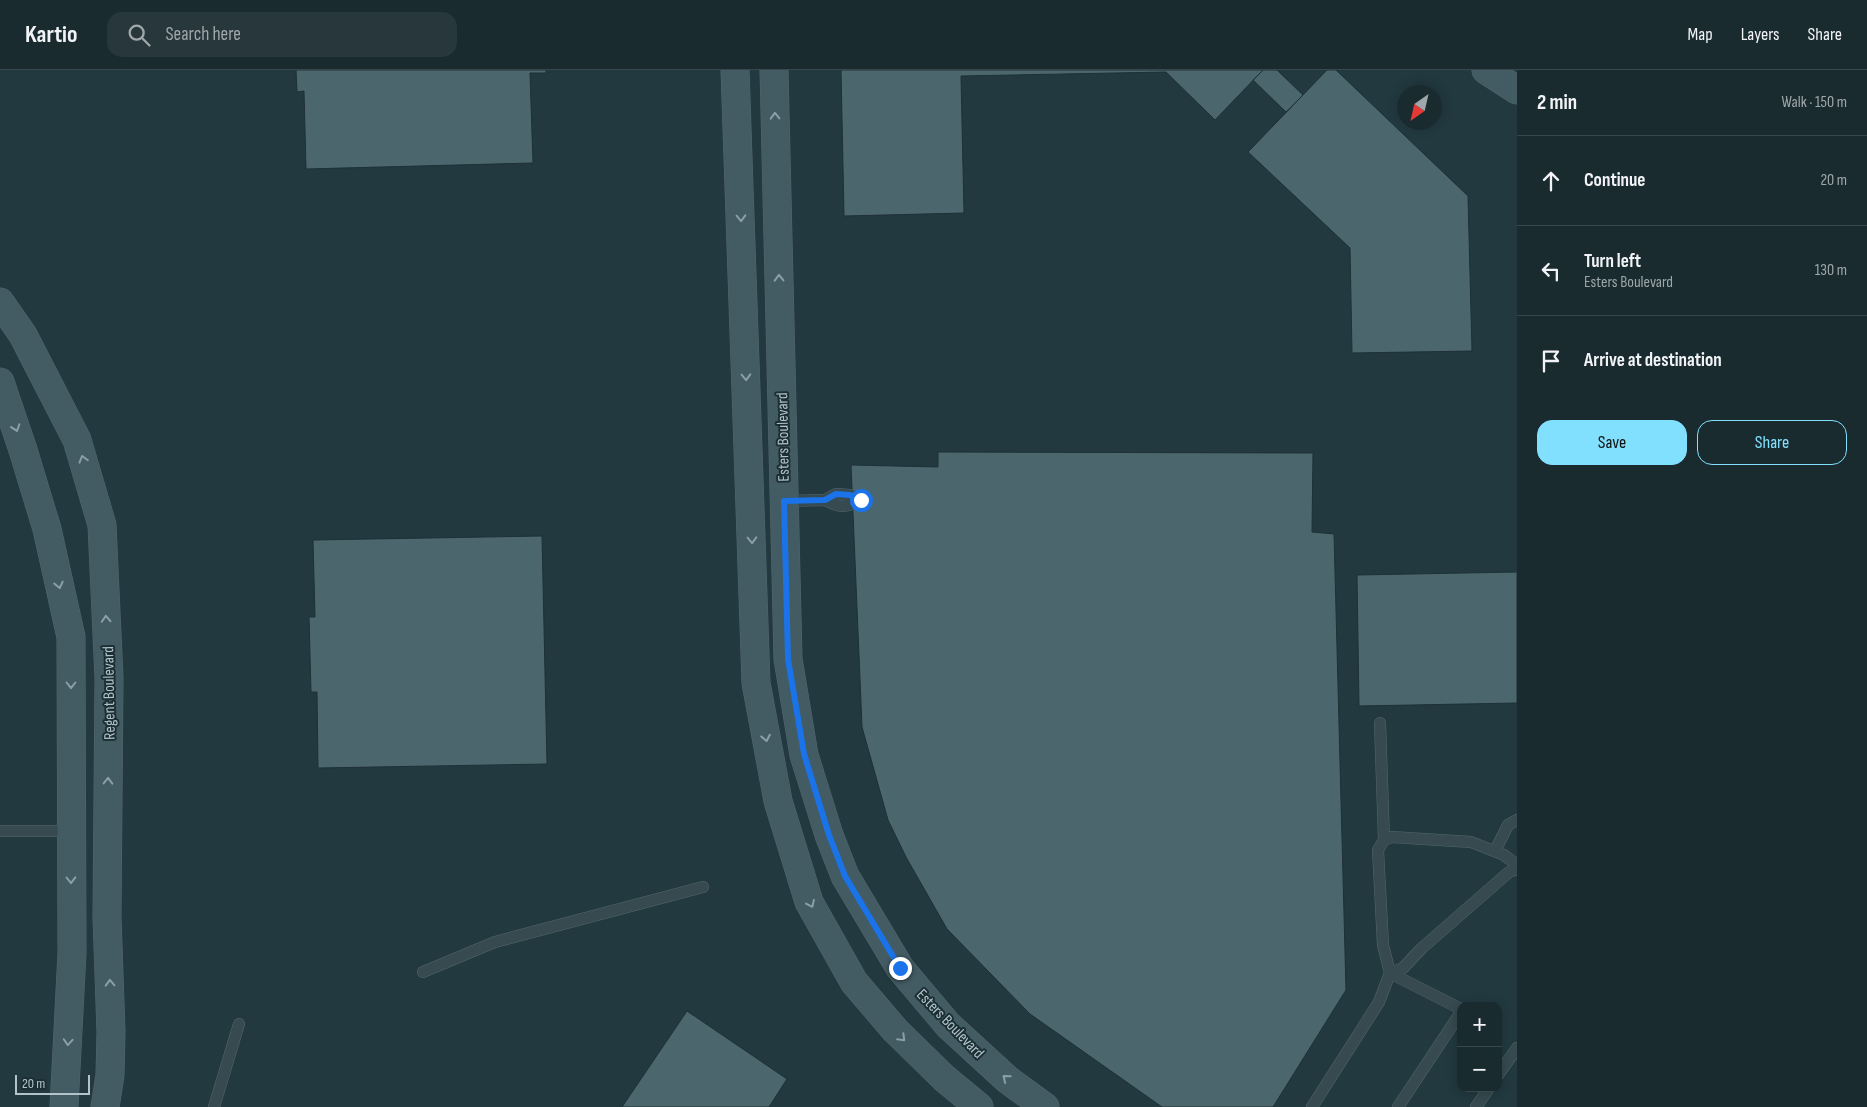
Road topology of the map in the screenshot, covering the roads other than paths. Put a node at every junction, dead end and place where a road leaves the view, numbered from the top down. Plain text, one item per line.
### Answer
1 (735, 70) edge
2 (774, 70) edge
3 (1486, 70) edge
4 (1517, 90) edge
5 (0, 302) edge
6 (0, 382) edge
7 (825, 500) dead end
8 (784, 501) junction
9 (1380, 723) dead end
10 (1517, 820) edge
11 (0, 831) edge
12 (71, 831) junction
13 (1384, 840) junction
14 (1495, 852) junction
15 (1517, 865) edge
16 (1517, 869) edge
17 (703, 887) dead end
18 (423, 972) dead end
19 (1390, 973) junction
20 (1457, 1009) edge
21 (1457, 1017) edge
22 (239, 1024) dead end
23 (1517, 1048) edge
24 (1502, 1069) edge
25 (1486, 1092) edge
26 (64, 1107) edge
27 (105, 1107) edge
28 (214, 1107) edge
29 (979, 1107) edge
30 (1045, 1107) edge
31 (1312, 1107) edge
32 (1398, 1107) edge
33 (1476, 1107) edge

1 -> 29 main road, Esters Boulevard
8 -> 2 main road, Esters Boulevard
3 - 4 main road
27 -> 5 main road, Regent Boulevard
6 -> 12 main road
7 - 8 lane
30 -> 8 main road, Esters Boulevard
9 - 13 lane
10 - 14 lane
11 - 12 lane
12 -> 26 main road
13 - 14 lane
13 - 19 lane
14 - 15 lane
16 - 19 lane
17 - 18 lane
19 - 20 lane
19 - 31 lane
21 - 32 lane
22 - 28 lane
23 - 24 lane
25 - 33 lane

